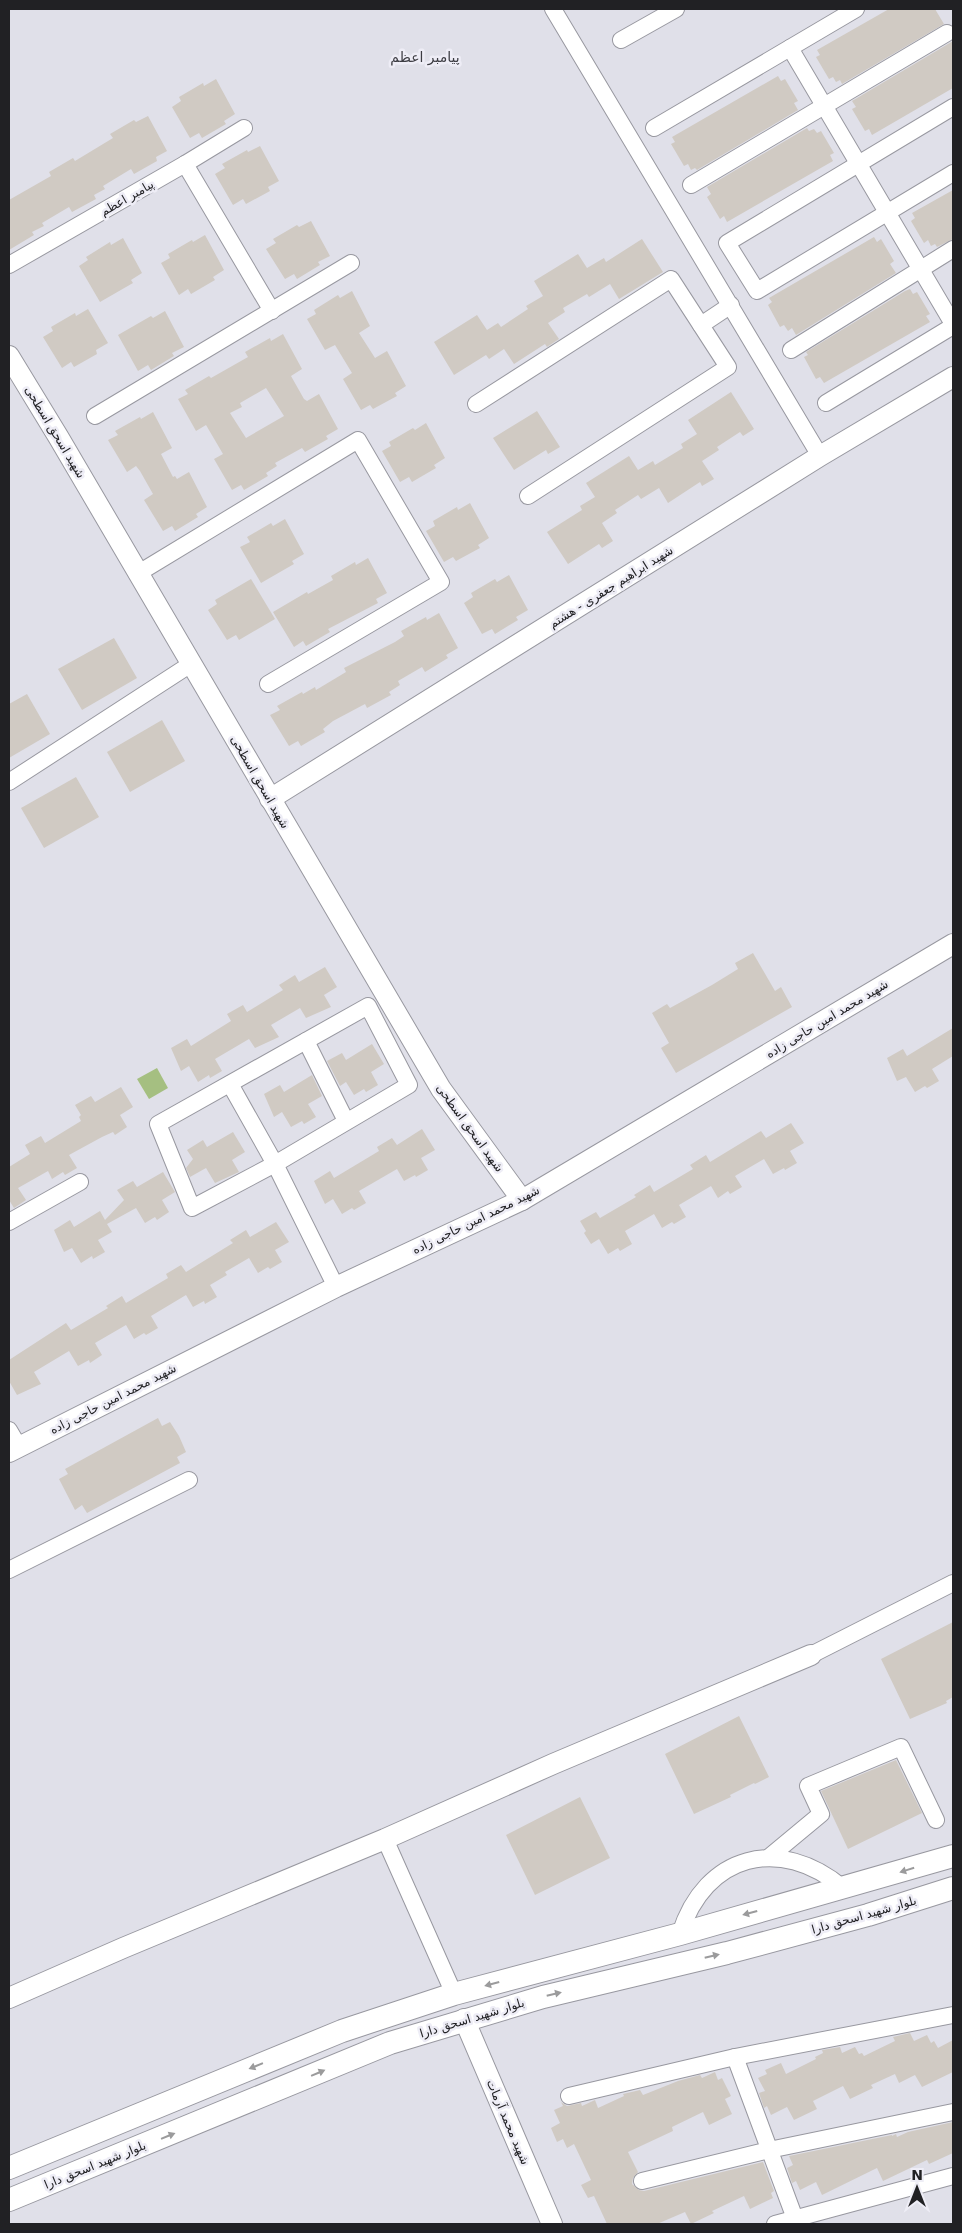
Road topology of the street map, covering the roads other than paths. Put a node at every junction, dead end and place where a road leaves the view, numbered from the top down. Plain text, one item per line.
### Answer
1 (553, 9) edge
2 (676, 9) edge
3 (856, 9) edge
4 (947, 33) dead end
5 (621, 40) dead end
6 (790, 48) junction
7 (824, 106) junction
8 (953, 107) edge
9 (244, 128) dead end
10 (654, 128) dead end
11 (185, 164) junction
12 (859, 164) junction
13 (953, 174) edge
14 (691, 185) dead end
15 (888, 213) junction
16 (953, 249) edge
17 (350, 263) dead end
18 (9, 266) edge
19 (921, 269) junction
20 (731, 305) junction
21 (272, 311) junction
22 (700, 325) junction
23 (953, 325) edge
24 (791, 350) dead end
25 (9, 356) edge
26 (953, 376) edge
27 (826, 403) dead end
28 (476, 404) dead end
29 (95, 416) dead end
30 (820, 456) junction
31 (528, 496) dead end
32 (137, 574) junction
33 (191, 664) junction
34 (268, 684) dead end
35 (9, 782) edge
36 (270, 799) junction
37 (953, 944) edge
38 (306, 1041) junction
39 (230, 1084) junction
40 (346, 1121) junction
41 (274, 1164) junction
42 (80, 1182) dead end
43 (522, 1200) junction
44 (9, 1222) edge
45 (336, 1287) junction
46 (12, 1443) edge
47 (189, 1480) dead end
48 (9, 1570) edge
49 (953, 1582) edge
50 (811, 1655) joint
51 (936, 1820) dead end
52 (385, 1840) junction
53 (953, 1856) edge
54 (768, 1858) junction
55 (843, 1888) junction
56 (953, 1888) edge
57 (782, 1905) junction
58 (680, 1934) junction
59 (792, 1935) junction
60 (454, 1994) junction
61 (9, 1998) edge
62 (953, 2015) edge
63 (464, 2019) junction
64 (735, 2057) junction
65 (569, 2096) dead end
66 (953, 2112) edge
67 (769, 2150) junction
68 (9, 2168) edge
69 (953, 2176) edge
70 (642, 2181) dead end
71 (9, 2200) edge
72 (796, 2221) edge
73 (552, 2224) edge
74 (775, 2224) edge

1 - 20 street
2 - 5 street
3 - 6 street
4 - 7 street
6 - 7 street
6 - 10 street
7 - 12 street
7 - 14 street
8 - 12 street
9 - 11 street, پیامبر اعظم
11 - 18 street, پیامبر اعظم
11 - 21 street
12 - 15 street
12 - 15 street
13 - 15 street
15 - 19 street
16 - 19 street
17 - 21 street
19 - 23 street
19 - 24 street
20 - 22 street
20 - 30 street
21 - 29 street
22 - 28 street
22 - 31 street
23 - 27 street
25 - 32 street, شهید اسحق اسطحی
26 - 30 street, شهید ابراهیم جعفری - هشتم
30 - 36 street, شهید ابراهیم جعفری - هشتم
32 - 33 street, شهید اسحق اسطحی
32 - 34 street
33 - 35 street
33 - 36 street, شهید اسحق اسطحی
36 - 43 street, شهید اسحق اسطحی
37 - 43 street, شهید محمد امین حاجی زاده
38 - 39 street
38 - 40 street
38 - 40 street
39 - 41 street
39 - 41 street
40 - 41 street
41 - 45 street
42 - 44 street
43 - 45 street, شهید محمد امین حاجی زاده
45 - 46 street, شهید محمد امین حاجی زاده
47 - 48 street
49 - 50 street
50 - 52 street
51 - 54 street
52 - 60 street
52 - 61 street
53 -> 55 main road
54 - 55 street
54 - 58 street
55 - 57 main road
56 - 59 main road, بلوار شهید اسحق دارا
57 -> 58 main road
57 - 59 main road
58 -> 60 main road
63 -> 59 main road, بلوار شهید اسحق دارا
60 - 63 main road
60 -> 68 main road
62 - 64 street
71 -> 63 main road, بلوار شهید اسحق دارا
63 - 73 street, شهید محمد آرمات
64 - 65 street
64 - 67 street
66 - 67 street
67 - 70 street
67 - 72 street
69 - 72 street
72 - 74 street

